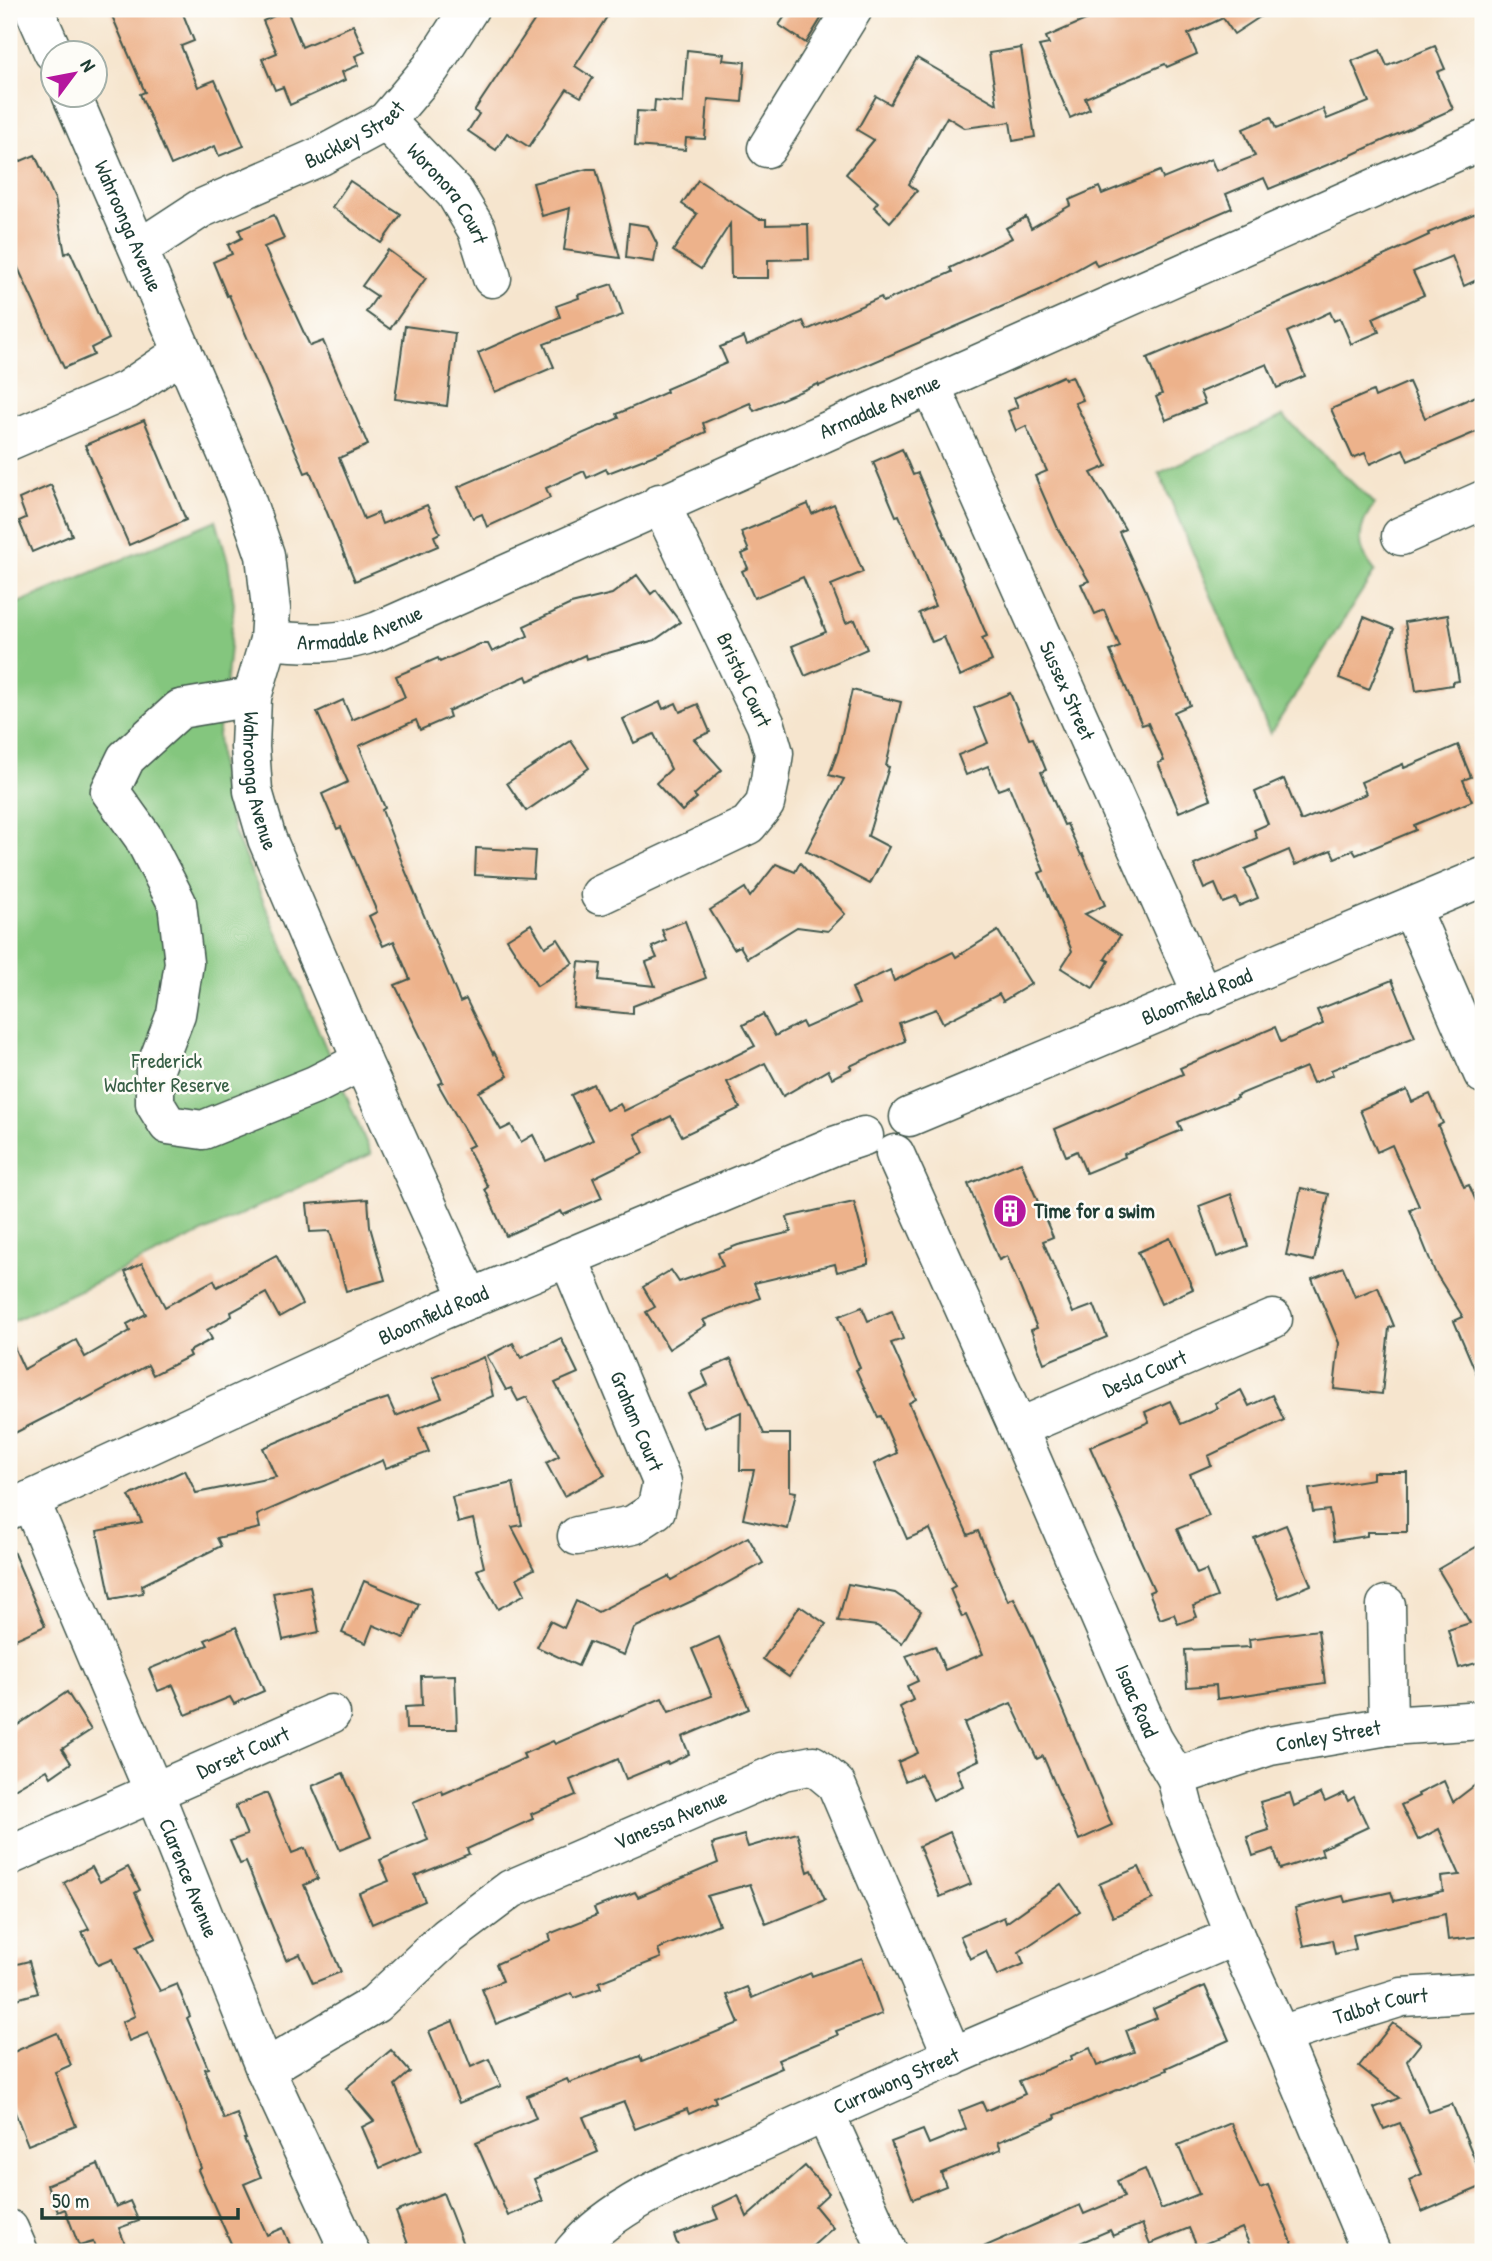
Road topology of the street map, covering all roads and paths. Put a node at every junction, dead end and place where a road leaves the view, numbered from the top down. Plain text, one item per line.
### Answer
1 (34, 9) edge
2 (469, 9) edge
3 (853, 9) edge
4 (47, 38) edge
5 (77, 108) edge
6 (386, 121) junction
7 (1483, 140) edge
8 (766, 148) dead end
9 (133, 237) junction
10 (492, 278) dead end
11 (188, 364) junction
12 (931, 386) junction
13 (9, 442) edge
14 (1483, 500) edge
15 (660, 503) junction
16 (1401, 536) dead end
17 (269, 640) junction
18 (252, 696) junction
19 (1483, 877) edge
20 (600, 895) dead end
21 (1411, 908) junction
22 (1203, 996) junction
23 (362, 1061) junction
24 (1483, 1074) edge
25 (879, 1145) junction
26 (568, 1257) junction
27 (470, 1299) junction
28 (1273, 1319) dead end
29 (1018, 1428) junction
30 (20, 1505) edge
31 (577, 1536) dead end
32 (1386, 1605) dead end
33 (331, 1714) dead end
34 (1483, 1720) edge
35 (1388, 1726) junction
36 (1176, 1777) junction
37 (155, 1793) junction
38 (9, 1856) edge
39 (1235, 1936) junction
40 (1483, 1992) edge
41 (1280, 2035) junction
42 (953, 2057) junction
43 (265, 2069) junction
44 (825, 2113) junction
45 (9, 2229) edge
46 (19, 2252) edge
47 (350, 2252) edge
48 (573, 2252) edge
49 (888, 2252) edge
50 (1371, 2252) edge

1 - 4 street
2 - 6 street, Buckley Street
3 - 8 street
5 - 9 street, Wahroonga Avenue
6 - 9 street, Buckley Street
6 - 10 street, Woronora Court
7 - 12 street, Armadale Avenue
9 - 11 street, Wahroonga Avenue
11 - 13 street
11 - 17 street, Wahroonga Avenue
12 - 15 street, Armadale Avenue
12 - 22 street, Sussex Street
14 - 16 street
15 - 17 street, Armadale Avenue
15 - 20 street, Bristol Court
17 - 18 street, Wahroonga Avenue
18 - 23 street, Wahroonga Avenue
18 - 23 street
19 - 21 street, Bloomfield Road
21 - 22 street, Bloomfield Road
21 - 24 street
22 - 25 street, Bloomfield Road
23 - 27 street, Wahroonga Avenue
25 - 26 street, Bloomfield Road
25 - 29 street, Isaac Road
26 - 27 street, Bloomfield Road
26 - 31 street, Graham Court
27 - 30 street, Bloomfield Road
28 - 29 street, Desla Court
29 - 36 street, Isaac Road
30 - 37 street, Clarence Avenue
32 - 35 street
33 - 37 street, Dorset Court
34 - 35 street, Conley Street
35 - 36 street, Conley Street
36 - 39 street, Isaac Road
37 - 38 street, Dorset Court
37 - 43 street, Clarence Avenue
39 - 41 street, Isaac Road
39 - 42 street, Currawong Street
40 - 41 street, Talbot Court
41 - 50 street, Isaac Road
42 - 43 street, Vanessa Avenue
42 - 44 street, Currawong Street
43 - 47 street, Clarence Avenue
44 - 48 street, Currawong Street
44 - 49 street
45 - 46 street

